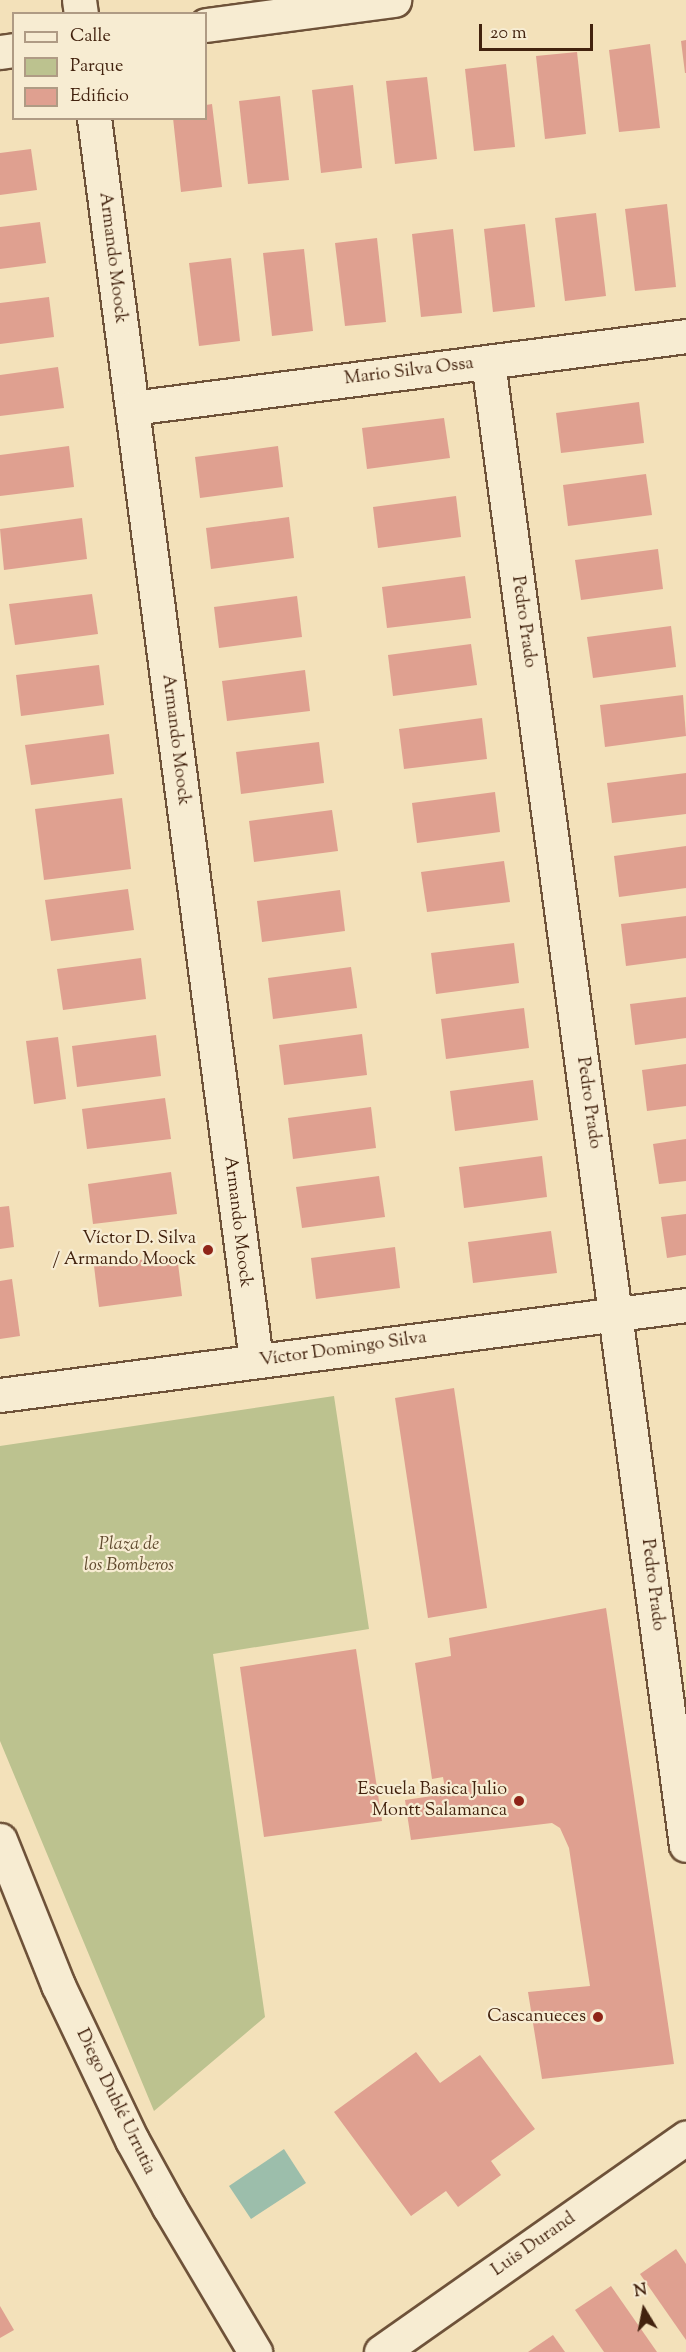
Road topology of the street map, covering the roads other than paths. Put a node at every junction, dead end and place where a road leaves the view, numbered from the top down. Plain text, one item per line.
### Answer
1 (394, 0) edge
2 (207, 25) edge
3 (94, 120) edge
4 (686, 336) edge
5 (488, 362) junction
6 (132, 408) junction
7 (686, 1305) edge
8 (616, 1314) junction
9 (256, 1362) junction
10 (0, 1395) edge
11 (0, 1840) edge
12 (686, 1845) edge
13 (686, 2138) edge
14 (255, 2352) edge
15 (381, 2352) edge

1 - 2 street
3 - 6 street, Armando Moock
4 - 5 street, Mario Silva Ossa
5 - 6 street, Mario Silva Ossa
5 - 8 street, Pedro Prado
6 - 9 street, Armando Moock
7 - 8 street, Víctor Domingo Silva
8 - 9 street, Víctor Domingo Silva
8 - 12 street, Pedro Prado
9 - 10 street, Víctor Domingo Silva
11 - 14 street, Diego Dublé Urrutia
13 - 15 street, Luis Durand

